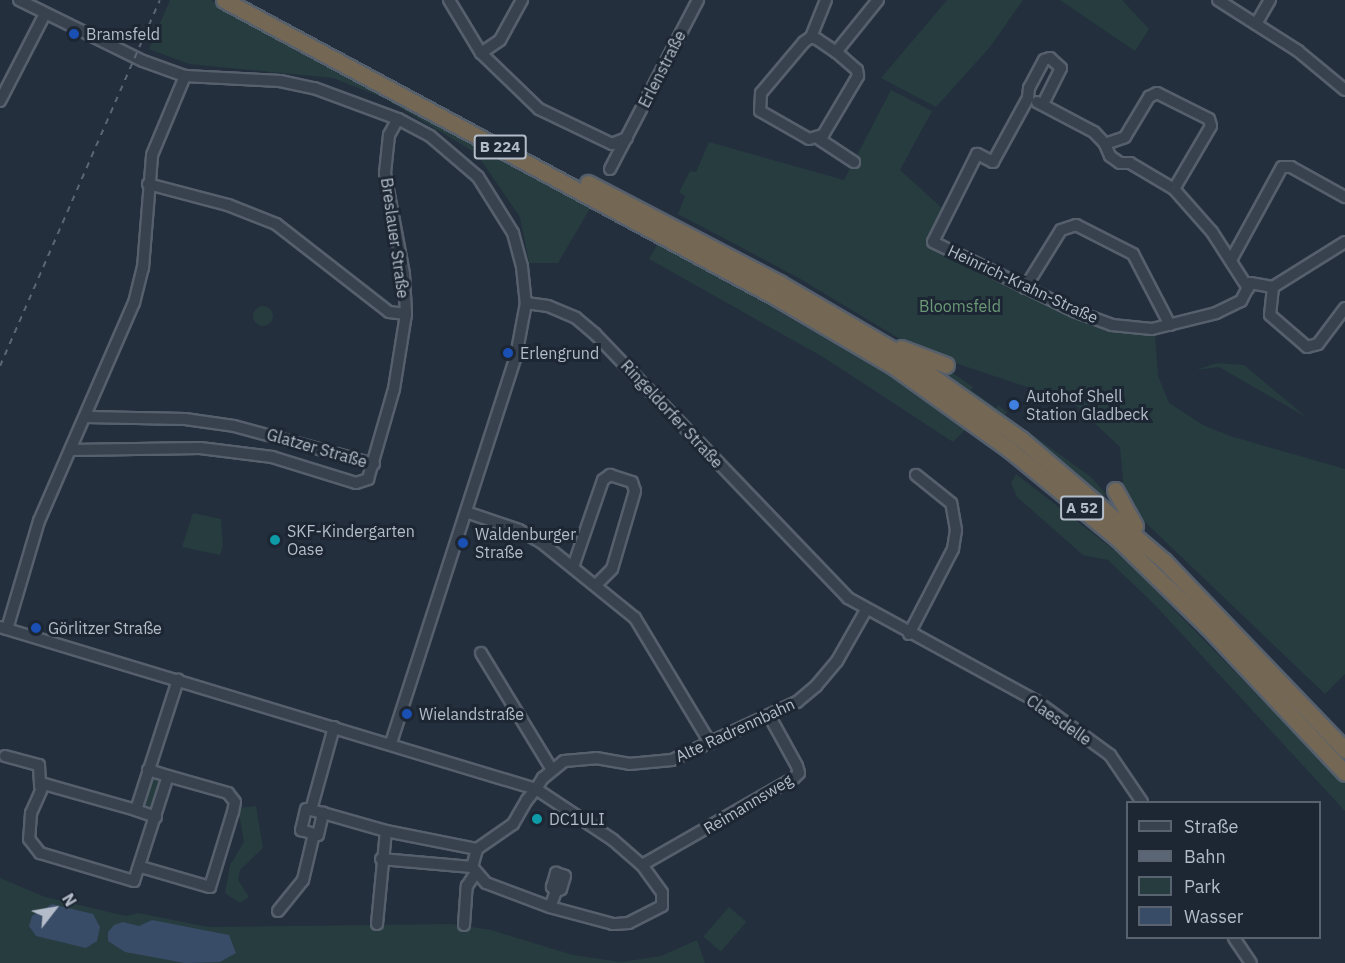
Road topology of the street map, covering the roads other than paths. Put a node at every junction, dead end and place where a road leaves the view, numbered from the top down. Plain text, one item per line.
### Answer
1 (19, 0) edge
2 (224, 0) edge
3 (243, 0) edge
4 (449, 0) edge
5 (522, 0) edge
6 (698, 0) edge
7 (826, 0) edge
8 (878, 0) edge
9 (1218, 0) edge
10 (1270, 0) edge
11 (45, 14) junction
12 (1256, 24) junction
13 (811, 37) junction
14 (836, 52) junction
15 (481, 53) junction
16 (185, 76) junction
17 (1345, 90) edge
18 (1028, 98) junction
19 (0, 101) edge
20 (1043, 104) junction
21 (398, 119) junction
22 (627, 138) junction
23 (819, 139) junction
24 (1105, 144) junction
25 (854, 162) dead end
26 (610, 169) dead end
27 (148, 184) junction
28 (1174, 189) junction
29 (1345, 197) edge
30 (1343, 246) edge
31 (1231, 260) junction
32 (1273, 287) junction
33 (1025, 288) junction
34 (1248, 288) junction
35 (777, 290) junction
36 (526, 303) junction
37 (1345, 308) edge
38 (406, 314) junction
39 (1170, 325) junction
40 (882, 343) junction
41 (946, 365) dead end
42 (87, 417) junction
43 (72, 450) junction
44 (374, 464) junction
45 (916, 475) dead end
46 (1115, 490) dead end
47 (466, 512) junction
48 (1164, 561) junction
49 (573, 567) junction
50 (596, 585) junction
51 (866, 610) junction
52 (4, 628) edge
53 (909, 634) junction
54 (481, 653) dead end
55 (957, 659) joint
56 (178, 680) junction
57 (770, 717) junction
58 (334, 727) junction
59 (710, 743) junction
60 (392, 744) junction
61 (1345, 750) edge
62 (5, 756) dead end
63 (551, 768) junction
64 (148, 770) junction
65 (1345, 773) edge
66 (168, 776) junction
67 (40, 787) junction
68 (536, 789) junction
69 (1141, 801) edge
70 (136, 810) junction
71 (311, 810) junction
72 (323, 813) junction
73 (156, 817) junction
74 (386, 831) junction
75 (314, 834) junction
76 (477, 849) junction
77 (381, 859) junction
78 (642, 866) junction
79 (141, 867) junction
80 (473, 871) junction
81 (556, 891) dead end
82 (550, 907) junction
83 (278, 911) dead end
84 (377, 924) dead end
85 (464, 925) dead end
86 (1235, 939) edge
87 (1251, 963) edge

1 - 11 street
2 - 35 highway, B 224
3 - 35 highway, B 224
4 - 15 street
5 - 15 street
6 - 22 street, Erlenstraße
7 - 13 street
8 - 14 street
9 - 12 street
10 - 12 street
11 - 16 street
11 - 19 street
12 - 17 street
13 - 14 street
13 - 23 street
14 - 23 street
15 - 22 street
16 - 21 street
16 - 27 street
18 - 20 street
18 - 20 street, Heinrich-Krahn-Straße
18 - 33 street, Heinrich-Krahn-Straße
20 - 24 street
21 - 36 street
21 - 38 street, Breslauer Straße
22 - 26 street, Erlenstraße
23 - 25 street
24 - 28 street
24 - 28 street
27 - 38 street
27 - 42 street
28 - 31 street
29 - 31 street
30 - 32 street
31 - 34 street
32 - 34 street
32 - 37 street
33 - 39 street, Heinrich-Krahn-Straße
33 - 39 street
34 - 39 street, Heinrich-Krahn-Straße
35 - 40 highway, A 52
35 - 65 highway, A 52
36 - 47 street
36 - 51 street, Ringeldorfer Straße
38 - 44 street, Breslauer Straße
40 - 41 highway
40 - 48 highway, A 52
42 - 43 street
42 - 44 street, Glatzer Straße
43 - 44 street, Glatzer Straße
43 - 52 street
45 - 53 street
46 - 48 highway
47 - 49 street
47 - 60 street
48 - 61 highway, A 52
49 - 50 street
49 - 50 street
50 - 59 street
51 - 53 street, Ringeldorfer Straße
51 - 57 street, Alte Radrennbahn
52 - 56 street
53 - 55 street, Ringeldorfer Straße
54 - 63 street
55 - 69 street, Claesdelle
56 - 58 street
56 - 64 street
57 - 59 street, Alte Radrennbahn
57 - 78 street, Reimannsweg
58 - 60 street
58 - 71 street
59 - 63 street, Alte Radrennbahn
60 - 68 street
62 - 67 street
63 - 68 street
64 - 66 street
64 - 70 street
66 - 73 street
66 - 79 street
67 - 70 street
67 - 79 street
68 - 76 street
68 - 78 street
70 - 73 street
71 - 72 street
71 - 75 street
72 - 74 street
72 - 75 street
73 - 79 street
74 - 76 street
74 - 77 street
75 - 83 street
76 - 80 street
77 - 80 street
77 - 84 street
78 - 82 street
80 - 82 street
80 - 85 street
81 - 82 street
86 - 87 street

